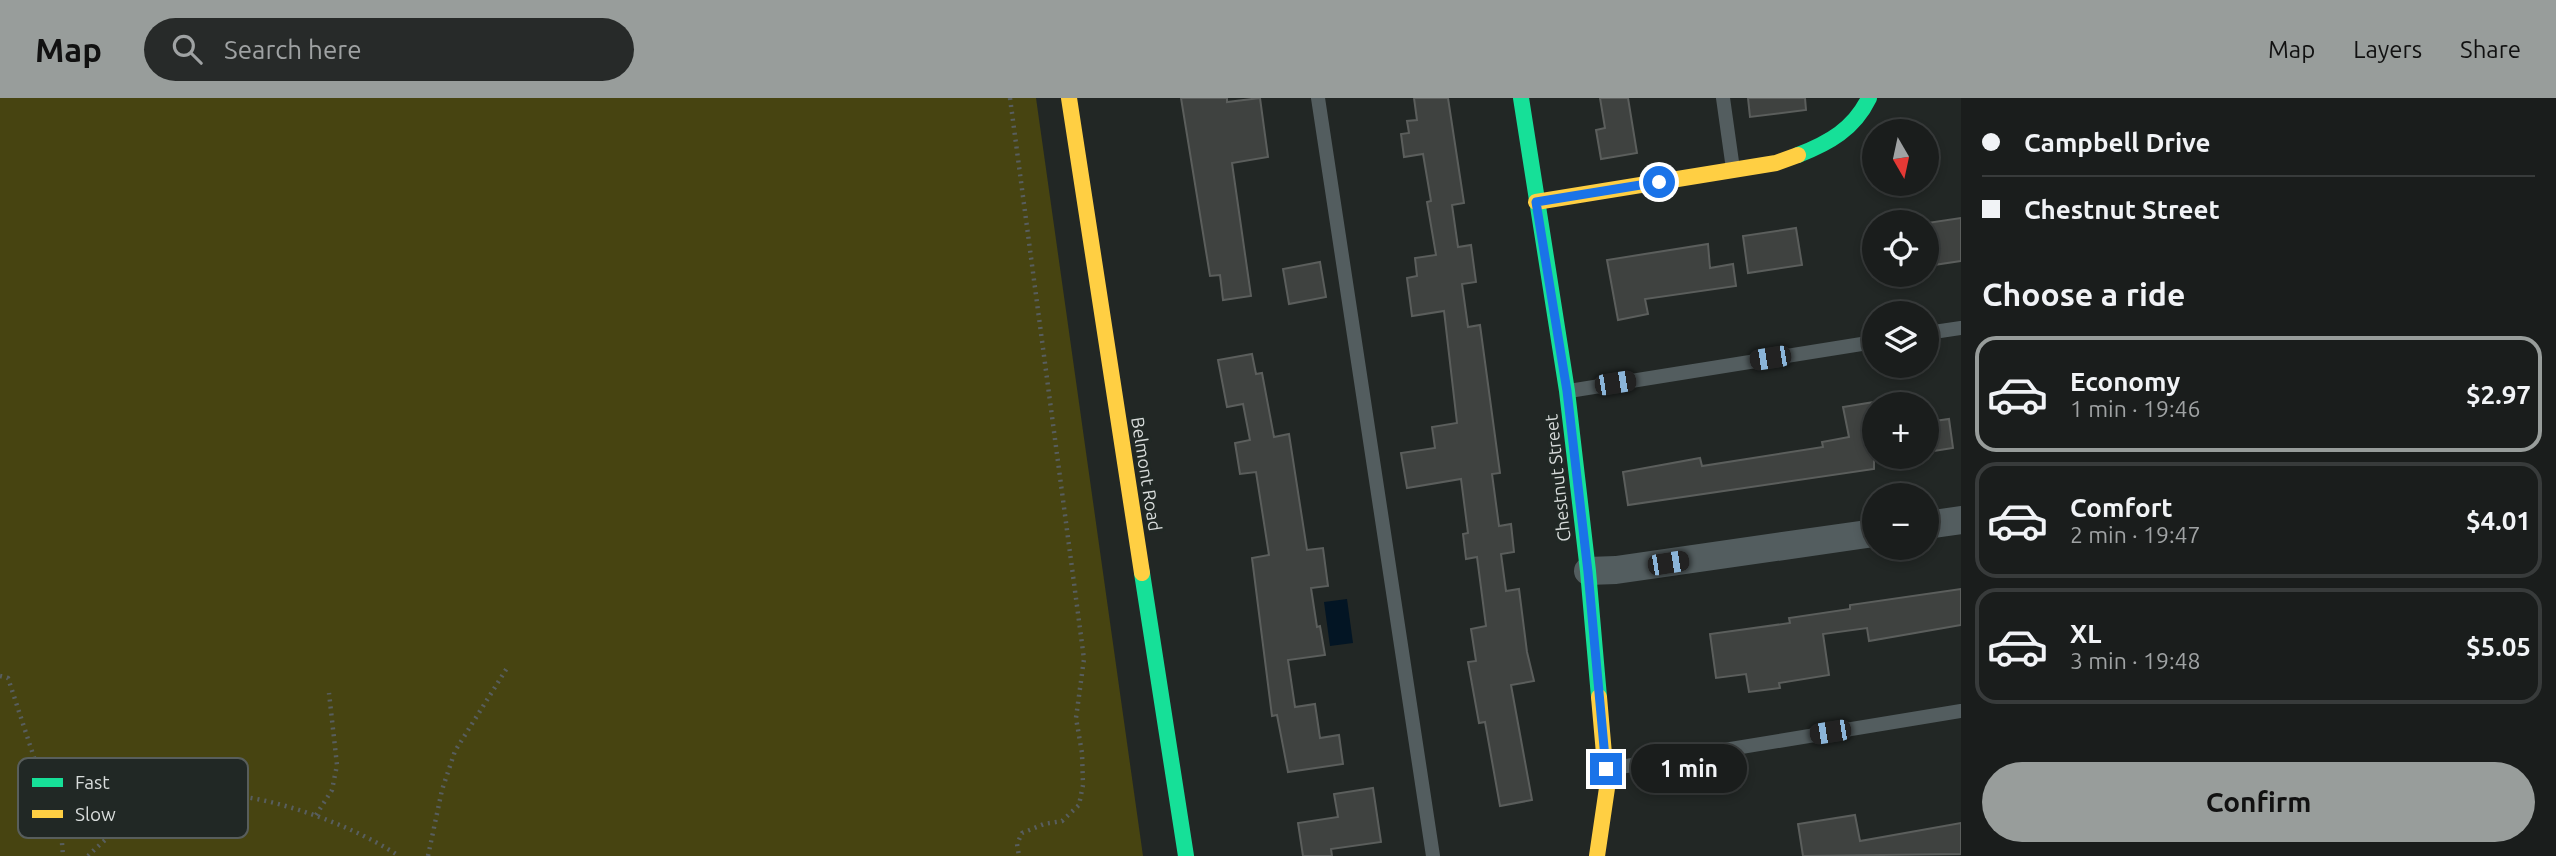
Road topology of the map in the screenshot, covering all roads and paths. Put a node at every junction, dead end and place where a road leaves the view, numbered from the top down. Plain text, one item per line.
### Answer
1 (1010, 98) edge
2 (1069, 98) edge
3 (1318, 98) edge
4 (1521, 98) edge
5 (1723, 98) edge
6 (1869, 98) edge
7 (1733, 170) junction
8 (1536, 202) junction
9 (1961, 328) edge
10 (1939, 331) edge
11 (1862, 344) edge
12 (1567, 391) junction
13 (1961, 520) edge
14 (1939, 523) edge
15 (1862, 535) edge
16 (1588, 572) junction
17 (507, 668) dead end
18 (0, 676) edge
19 (329, 693) dead end
20 (1961, 710) edge
21 (34, 758) edge
22 (1606, 769) junction
23 (248, 798) edge
24 (316, 815) junction
25 (60, 838) edge
26 (110, 838) edge
27 (63, 856) edge
28 (88, 856) edge
29 (399, 856) edge
30 (428, 856) edge
31 (1018, 856) edge
32 (1186, 856) edge
33 (1433, 856) edge
34 (1597, 856) edge

1 - 31 path
2 - 32 street, Belmont Road
3 - 33 lane
4 - 8 street, Chestnut Street
5 - 7 lane
6 - 7 street
7 - 8 street
8 - 12 street, Chestnut Street
9 - 10 lane
11 - 12 lane
12 - 16 street, Chestnut Street
13 - 14 street
15 - 16 street
16 - 22 street, Chestnut Street
17 - 30 path
18 - 21 path
19 - 24 path
20 - 22 lane
22 - 34 street, Chestnut Street
23 - 24 path
24 - 29 path
25 - 27 path
26 - 28 path

